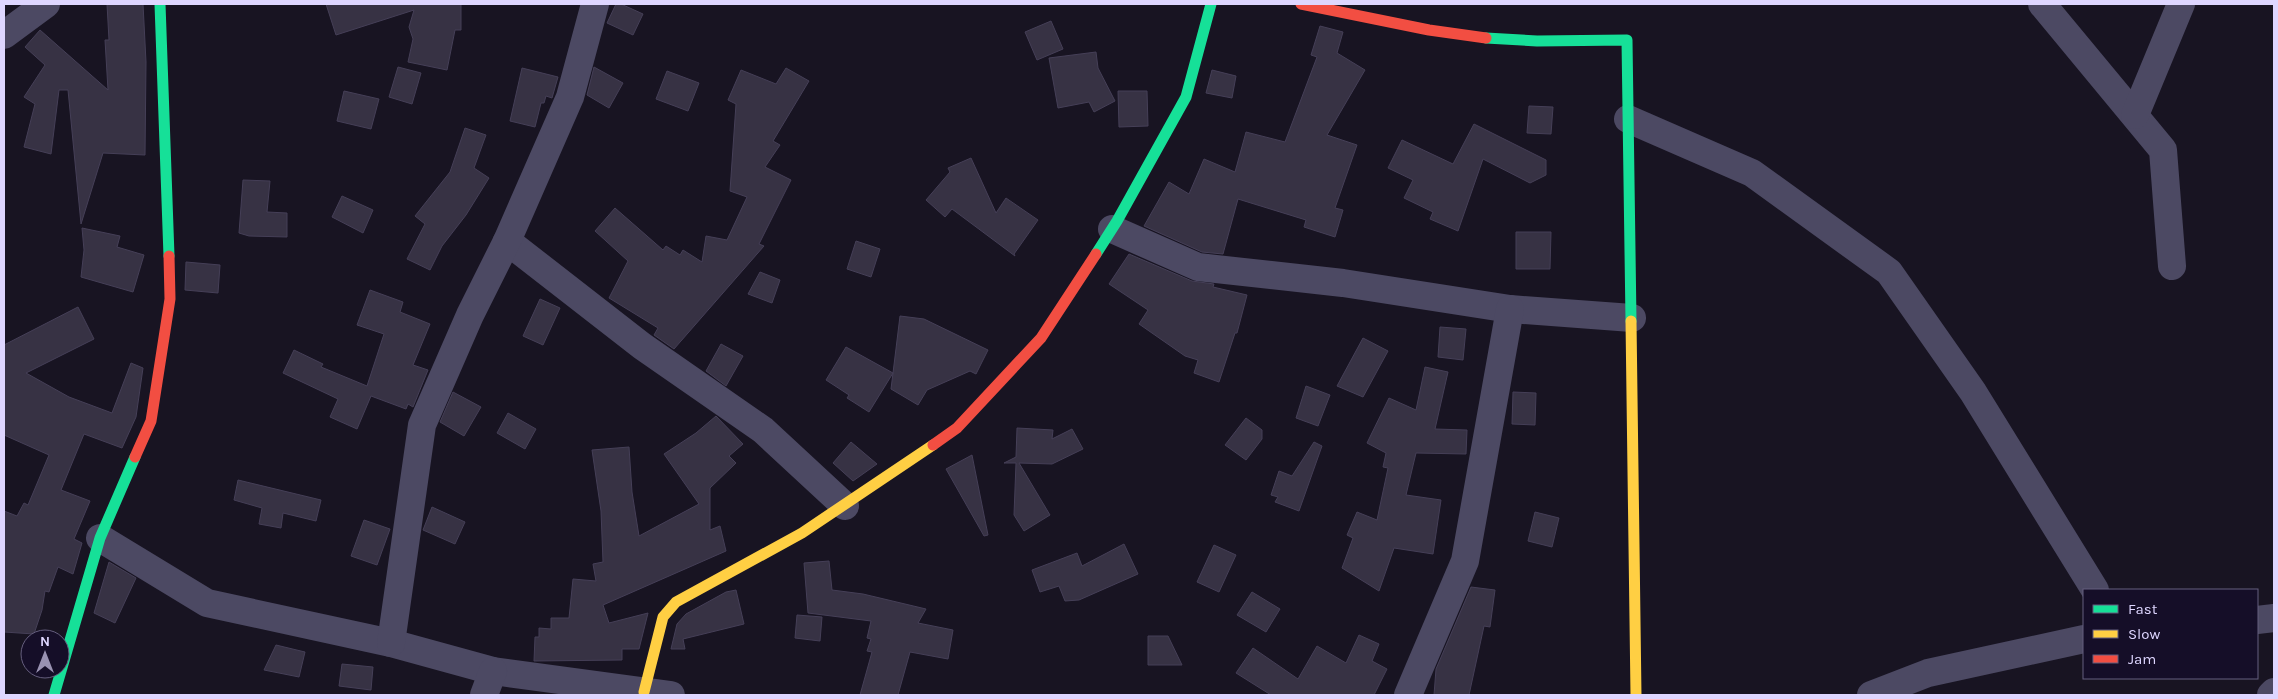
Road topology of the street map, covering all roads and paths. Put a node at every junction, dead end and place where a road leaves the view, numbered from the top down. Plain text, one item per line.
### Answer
1 (46, 4) edge
2 (160, 4) edge
3 (595, 4) edge
4 (1211, 4) edge
5 (1301, 4) edge
6 (2042, 4) edge
7 (2182, 4) edge
8 (4, 35) edge
9 (2135, 114) junction
10 (1628, 119) junction
11 (1112, 229) junction
12 (507, 241) junction
13 (2172, 266) dead end
14 (1510, 309) junction
15 (1632, 318) junction
16 (845, 506) junction
17 (100, 538) junction
18 (2095, 589) edge
19 (2274, 618) edge
20 (2258, 620) edge
21 (2083, 639) edge
22 (391, 643) junction
23 (488, 683) edge
24 (644, 692) junction
25 (2274, 692) edge
26 (54, 695) edge
27 (671, 695) edge
28 (1408, 695) edge
29 (1636, 695) edge
30 (1870, 695) edge
31 (2272, 695) edge

1 - 8 street
2 - 17 street
3 - 12 street
4 - 11 street
5 - 10 street
6 - 9 street
7 - 9 street
9 - 13 street
10 - 15 street
10 - 18 street
11 - 14 street
11 - 16 street
12 - 16 street
12 - 22 street
14 - 15 street
14 - 28 street
15 - 29 street
16 - 24 street
17 - 22 street
17 - 26 street
19 - 20 street
21 - 30 street
22 - 23 street
23 - 24 street
24 - 27 street
25 - 31 street

